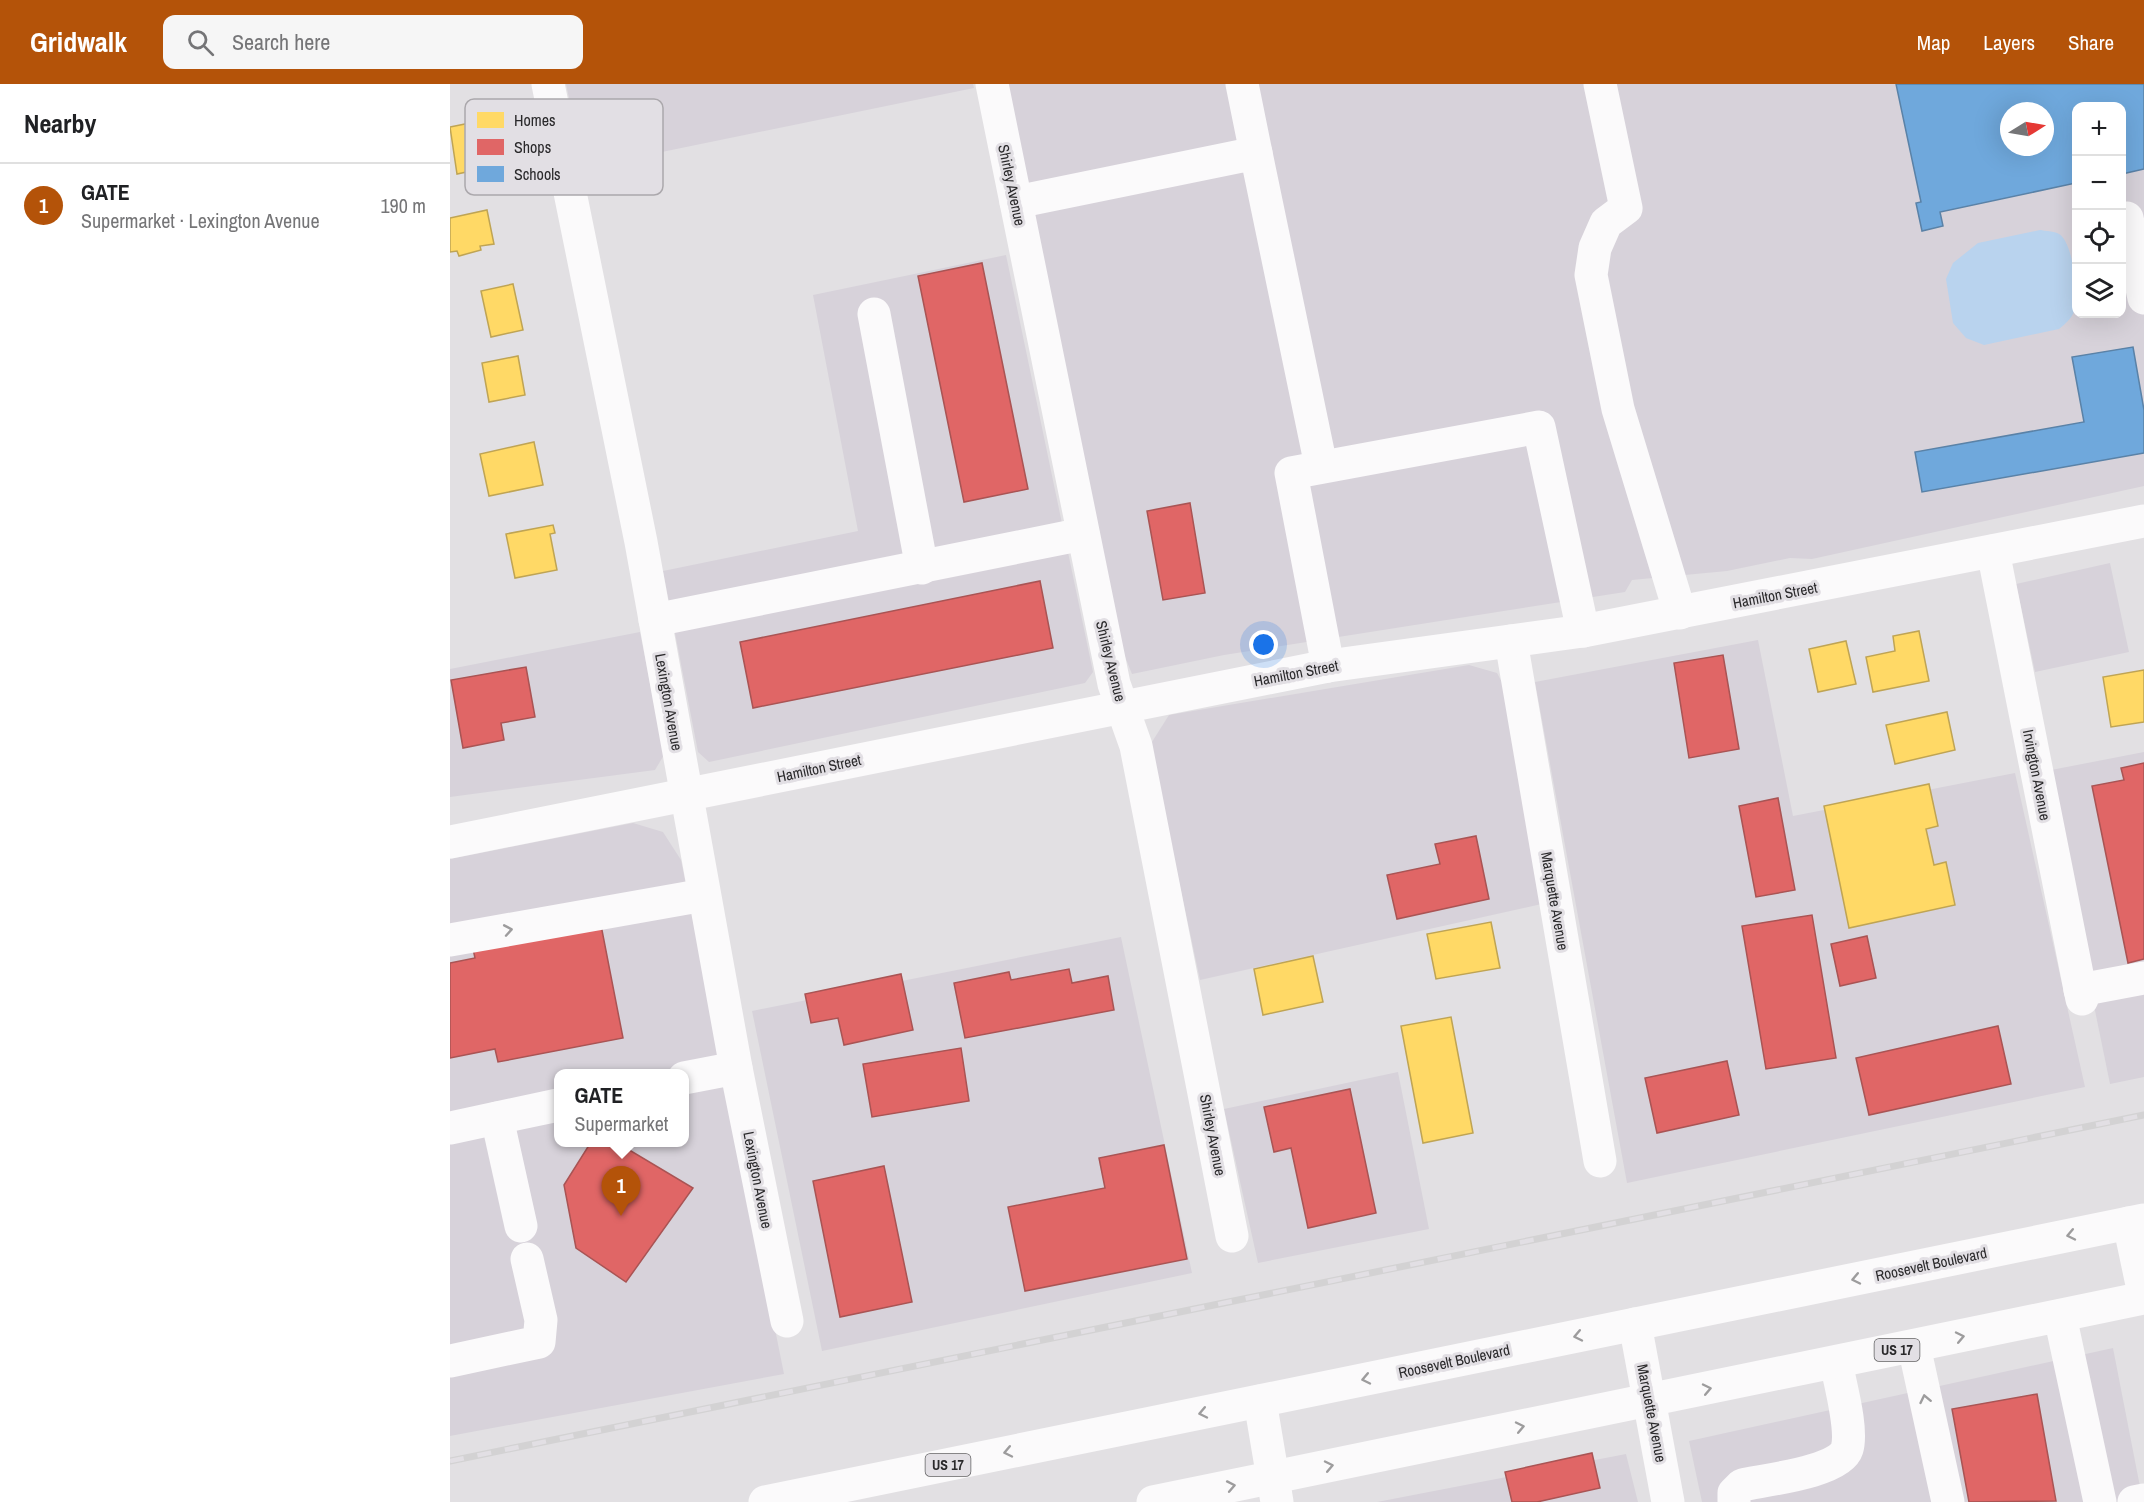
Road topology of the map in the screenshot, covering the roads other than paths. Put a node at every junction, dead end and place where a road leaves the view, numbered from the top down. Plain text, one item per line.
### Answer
1 (548, 84) edge
2 (992, 84) edge
3 (1242, 84) edge
4 (1600, 84) edge
5 (551, 99) edge
6 (1256, 153) junction
7 (570, 195) edge
8 (1016, 202) junction
9 (2127, 218) dead end
10 (2144, 298) edge
11 (874, 314) dead end
12 (1321, 466) junction
13 (2144, 521) edge
14 (1083, 534) junction
15 (1993, 551) junction
16 (922, 568) junction
17 (1680, 613) junction
18 (655, 620) junction
19 (1583, 631) junction
20 (1511, 641) junction
21 (1328, 666) junction
22 (1122, 706) junction
23 (686, 796) junction
24 (450, 842) edge
25 (704, 895) junction
26 (450, 940) edge
27 (2144, 978) edge
28 (736, 1068) junction
29 (689, 1077) edge
30 (554, 1106) edge
31 (497, 1118) junction
32 (450, 1128) edge
33 (1600, 1161) dead end
34 (2136, 1222) edge
35 (521, 1226) dead end
36 (1233, 1236) dead end
37 (528, 1259) dead end
38 (2144, 1296) edge
39 (2060, 1316) junction
40 (786, 1321) dead end
41 (1635, 1324) junction
42 (1914, 1346) junction
43 (450, 1361) edge
44 (1836, 1362) junction
45 (1260, 1401) junction
46 (1650, 1401) junction
47 (1274, 1490) edge
48 (832, 1495) edge
49 (2144, 1500) edge
50 (765, 1502) edge
51 (1153, 1502) edge
52 (1668, 1502) edge
53 (1734, 1502) edge
54 (1948, 1502) edge
55 (2100, 1502) edge
56 (2134, 1502) edge

1 - 5 main road, Lexington Avenue
2 - 8 main road, Shirley Avenue
3 - 6 main road
4 - 17 main road
6 - 8 main road
6 - 12 main road
7 - 18 main road, Lexington Avenue
8 - 14 main road, Shirley Avenue
9 - 10 main road
11 - 16 main road
12 - 19 main road
12 - 21 main road
13 - 15 main road, Hamilton Street
14 - 16 main road
14 - 22 main road, Shirley Avenue
15 - 17 main road, Hamilton Street
15 - 27 main road, Irvington Avenue
16 - 18 main road
17 - 19 main road, Hamilton Street
18 - 23 main road, Lexington Avenue
19 - 20 main road, Hamilton Street
20 - 21 main road, Hamilton Street
20 - 33 main road, Marquette Avenue
21 - 22 main road, Hamilton Street
22 - 23 main road, Hamilton Street
22 - 36 main road, Shirley Avenue
23 - 24 main road, Hamilton Street
23 - 25 main road, Lexington Avenue
26 -> 25 main road
25 - 28 main road, Lexington Avenue
28 - 29 main road
28 - 40 main road, Lexington Avenue
30 - 31 main road
31 - 32 main road
31 - 35 main road
34 - 38 main road
34 -> 41 main road, Roosevelt Boulevard / US 17
37 - 43 main road
38 - 39 main road, US 17
42 -> 39 main road, US 17
39 - 55 main road
41 -> 45 main road, Roosevelt Boulevard / US 17
41 - 46 main road, Marquette Avenue
42 - 44 main road, US 17
54 -> 42 main road
46 -> 44 main road, US 17
44 - 53 main road
45 - 47 main road
45 -> 48 main road, Roosevelt Boulevard / US 17
47 -> 46 main road, US 17
46 - 52 main road, Marquette Avenue
51 -> 47 main road, US 17
48 - 50 main road, Roosevelt Boulevard / US 17
49 - 56 main road

